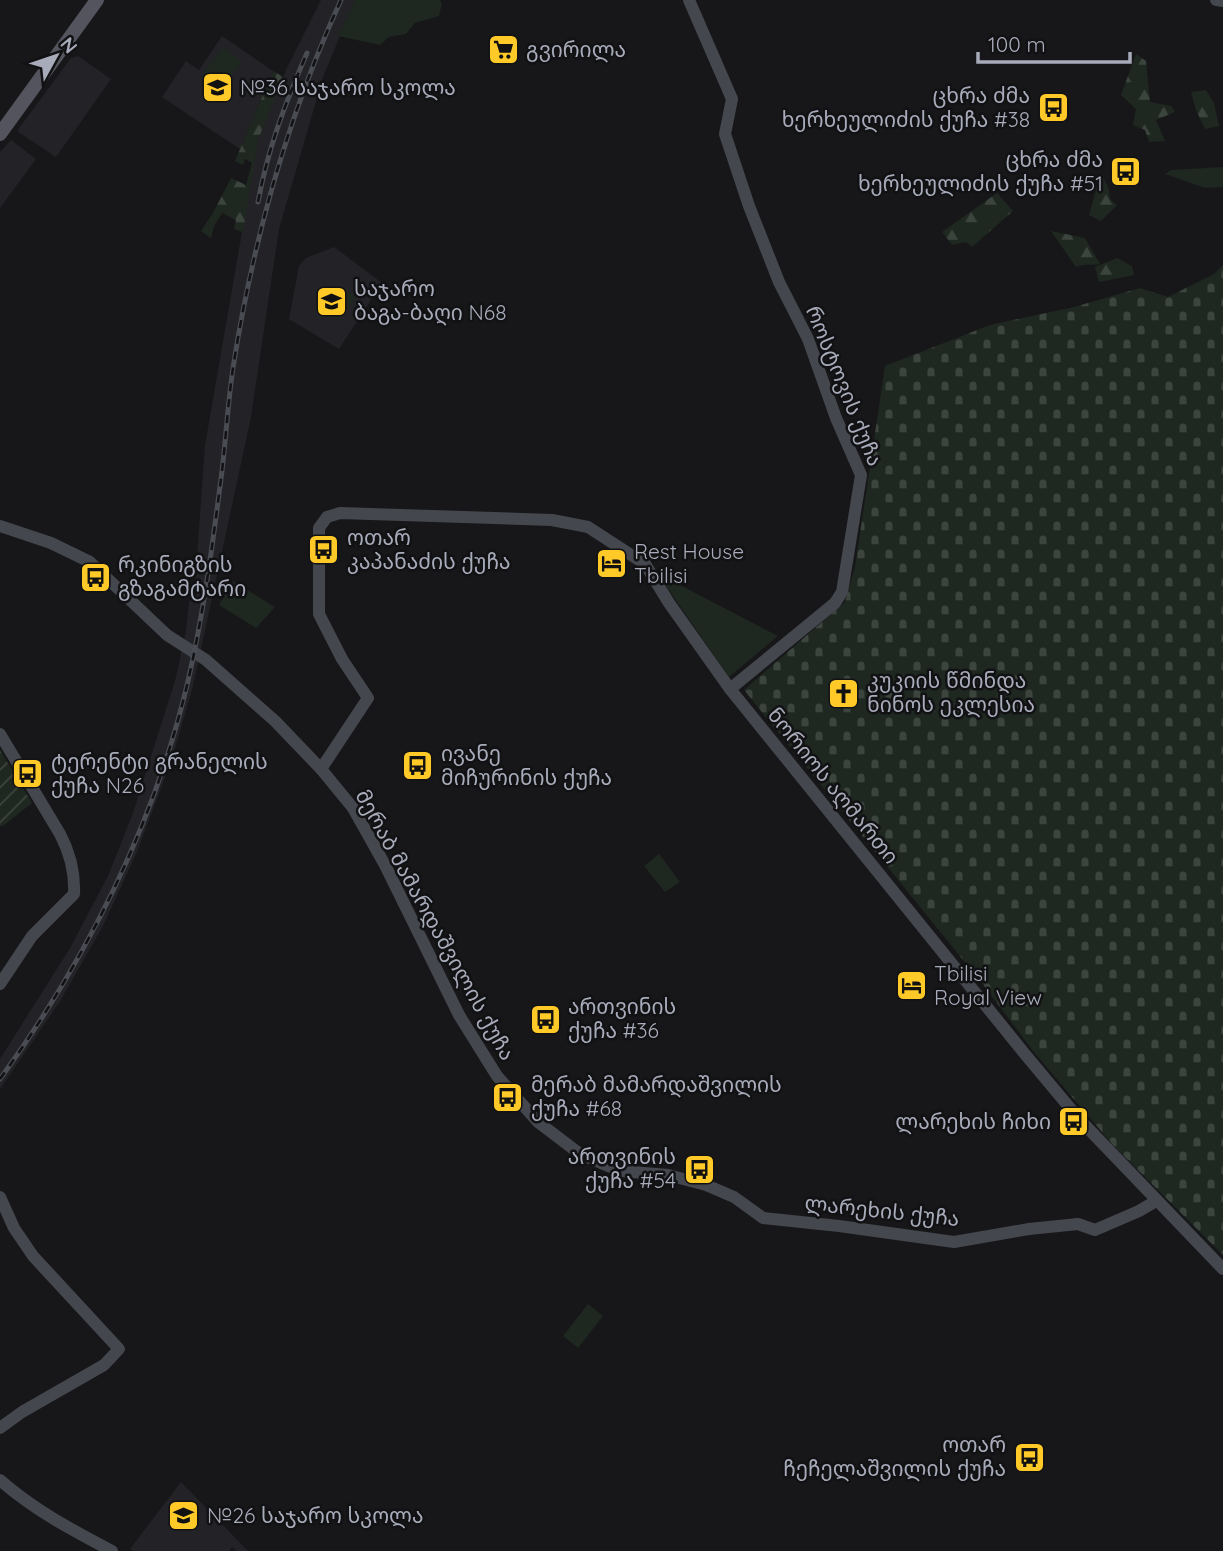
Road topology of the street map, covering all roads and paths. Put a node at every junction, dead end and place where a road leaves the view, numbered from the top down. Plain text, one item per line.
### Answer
1 (97, 0) edge
2 (689, 0) edge
3 (1216, 0) edge
4 (1223, 1) edge
5 (0, 134) edge
6 (0, 526) edge
7 (730, 689) junction
8 (0, 734) edge
9 (321, 769) junction
10 (0, 984) edge
11 (0, 1197) edge
12 (1156, 1201) junction
13 (764, 1218) joint
14 (1223, 1269) edge
15 (3, 1427) edge
16 (0, 1438) edge
17 (0, 1472) edge
18 (4, 1484) edge
19 (112, 1551) edge

1 - 5 main road
2 - 7 street, როსტოვის ქუჩა
3 - 4 street
6 - 9 street, მერაბ მამარდაშვილის ქუჩა
7 - 9 street, ნორიოს აღმართი
7 - 12 street, ნორიოს აღმართი
8 - 10 street
9 - 13 street, მერაბ მამარდაშვილის ქუჩა
11 - 15 street
12 - 13 street, ლარეხის ქუჩა
12 - 14 street, ნორიოს აღმართი
15 - 16 street
17 - 18 street
18 - 19 street

